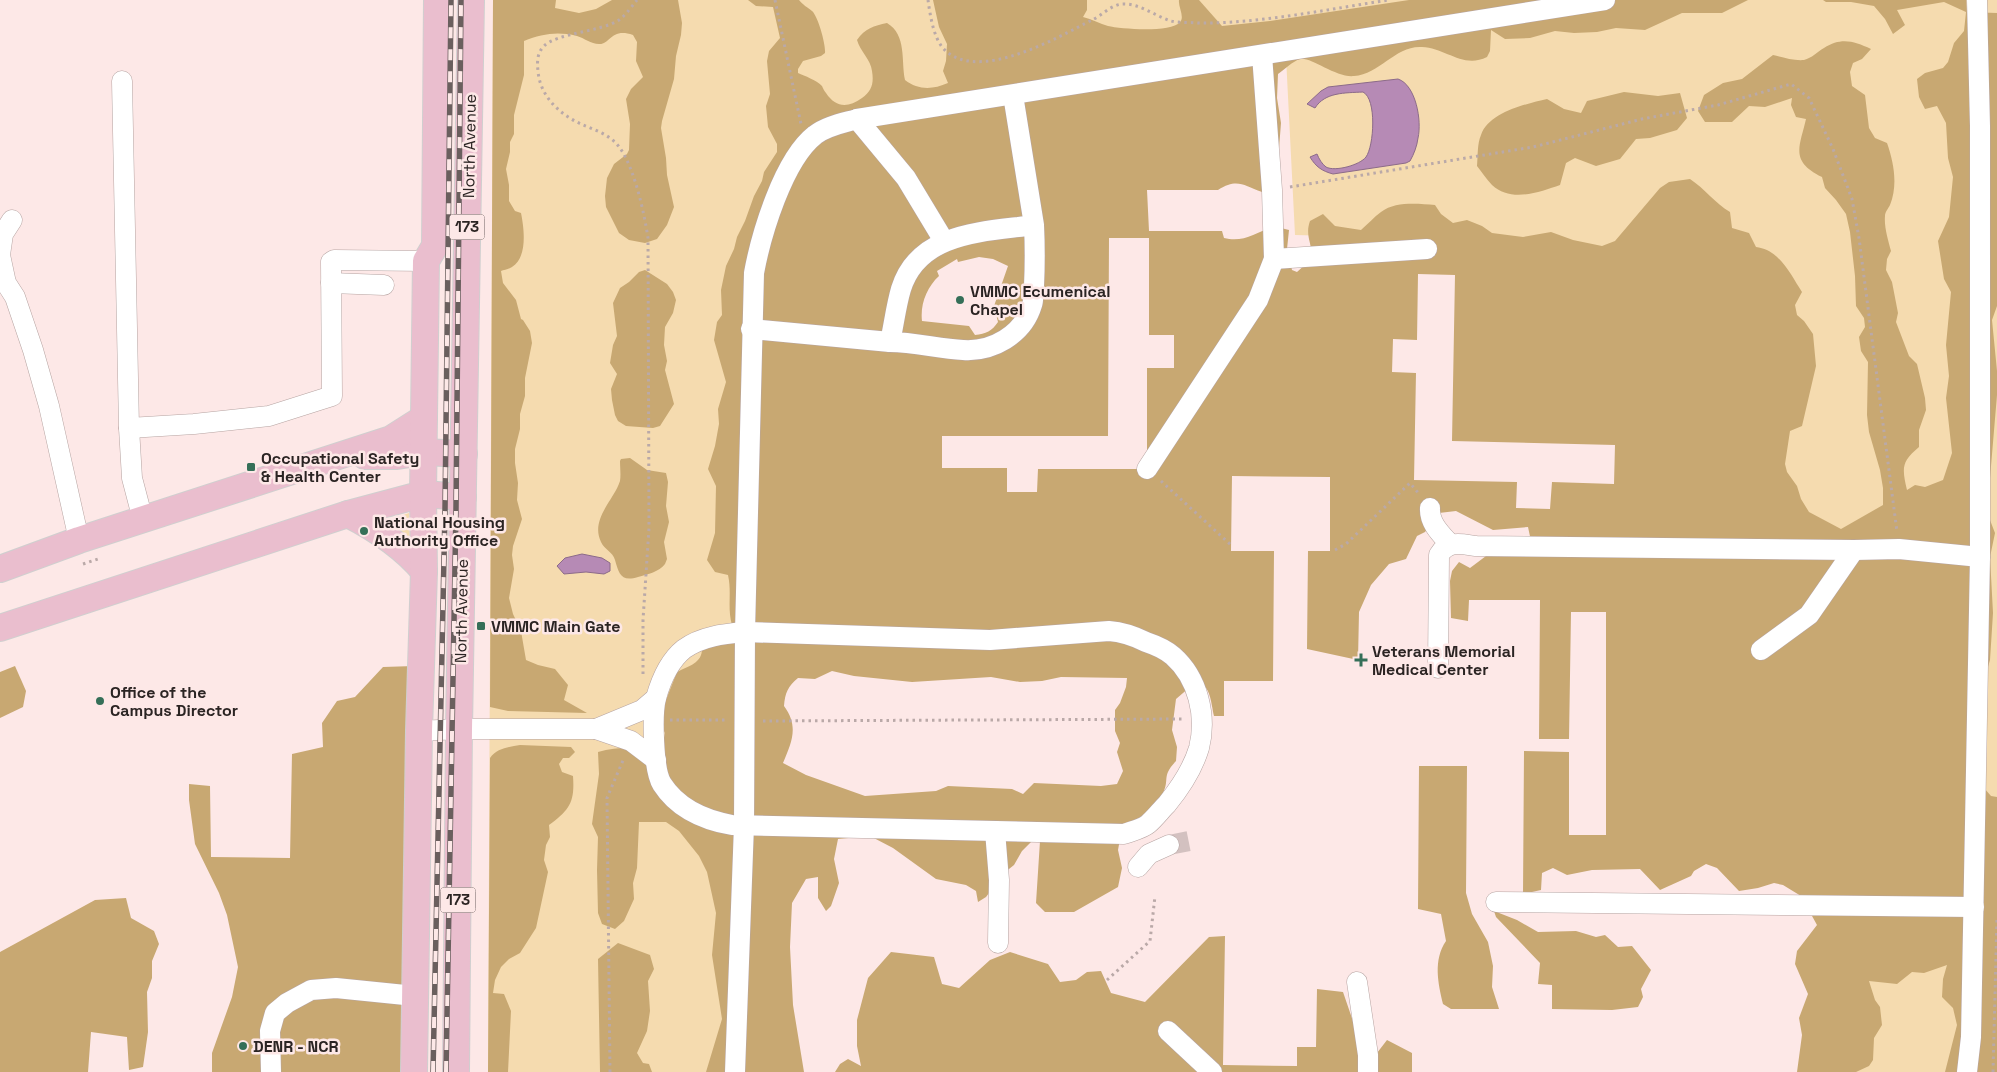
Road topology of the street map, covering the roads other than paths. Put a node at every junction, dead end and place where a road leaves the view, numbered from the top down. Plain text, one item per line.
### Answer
1 (471, 0) edge
2 (1605, 0) edge
3 (1977, 0) edge
4 (431, 3) edge
5 (1262, 55) junction
6 (122, 80) dead end
7 (1013, 94) junction
8 (857, 119) junction
9 (1988, 125) edge
10 (12, 220) dead end
11 (1034, 225) junction
12 (944, 241) junction
13 (1427, 249) dead end
14 (1274, 259) junction
15 (426, 261) junction
16 (330, 283) junction
17 (384, 286) dead end
18 (751, 329) junction
19 (890, 342) junction
20 (424, 418) junction
21 (129, 428) junction
22 (424, 452) junction
23 (464, 454) junction
24 (341, 457) junction
25 (1147, 469) road end
26 (423, 494) junction
27 (463, 498) junction
28 (1430, 508) road end
29 (348, 514) junction
30 (143, 520) junction
31 (79, 540) junction
32 (1450, 544) junction
33 (1854, 550) junction
34 (1980, 557) junction
35 (0, 568) edge
36 (424, 571) junction
37 (0, 628) edge
38 (746, 632) junction
39 (1761, 650) dead end
40 (1438, 668) dead end
41 (651, 709) junction
42 (459, 729) junction
43 (596, 729) junction
44 (419, 731) junction
45 (656, 760) junction
46 (744, 825) junction
47 (995, 831) junction
48 (1169, 845) tunnel mouth
49 (1138, 867) dead end
50 (1496, 902) dead end
51 (1974, 907) junction
52 (998, 943) dead end
53 (1357, 982) dead end
54 (415, 996) junction
55 (1168, 1031) dead end
56 (271, 1072) edge
57 (414, 1072) edge
58 (456, 1072) edge
59 (735, 1072) edge
60 (1212, 1072) edge
61 (1368, 1072) edge
62 (1967, 1072) edge

1 - 23 main road, North Avenue / 173
2 - 5 street
3 - 9 street
4 - 15 main road, North Avenue / 173
5 - 7 street
5 - 14 street
6 - 21 street
7 - 8 street
7 - 11 street
8 - 12 street
8 - 18 street
9 - 34 street
10 - 31 street
11 - 12 street
11 - 19 street
12 - 19 street
13 - 14 street
14 - 25 street
15 - 16 street
15 - 20 main road, North Avenue / 173
16 - 17 street
16 - 21 street
18 - 19 street
18 - 38 street
20 - 22 main road, North Avenue / 173
20 - 24 main road
21 - 30 street
22 - 23 main road
22 - 24 main road
22 - 26 main road, North Avenue / 173
23 - 27 main road, North Avenue / 173
24 - 30 main road
26 - 27 main road
26 - 29 main road
26 - 36 main road, North Avenue / 173
27 - 42 main road, North Avenue / 173
28 - 32 street
29 - 36 main road
29 - 37 main road
30 - 31 main road
31 - 35 main road
32 - 33 street
32 - 40 street
33 - 34 street
33 - 39 street
34 - 51 street
36 - 44 main road, North Avenue / 173
38 - 41 street
38 - 46 street
38 - 47 street
41 - 43 street
41 - 45 street
42 - 43 street
42 - 44 street
42 - 58 main road, North Avenue / 173
43 - 45 street
44 - 54 main road, North Avenue / 173
45 - 46 street
46 - 47 street
46 - 59 street
47 - 52 street
48 - 49 street
50 - 51 street
51 - 62 street
53 - 61 street
54 - 56 street
54 - 57 main road, North Avenue / 173
55 - 60 street

